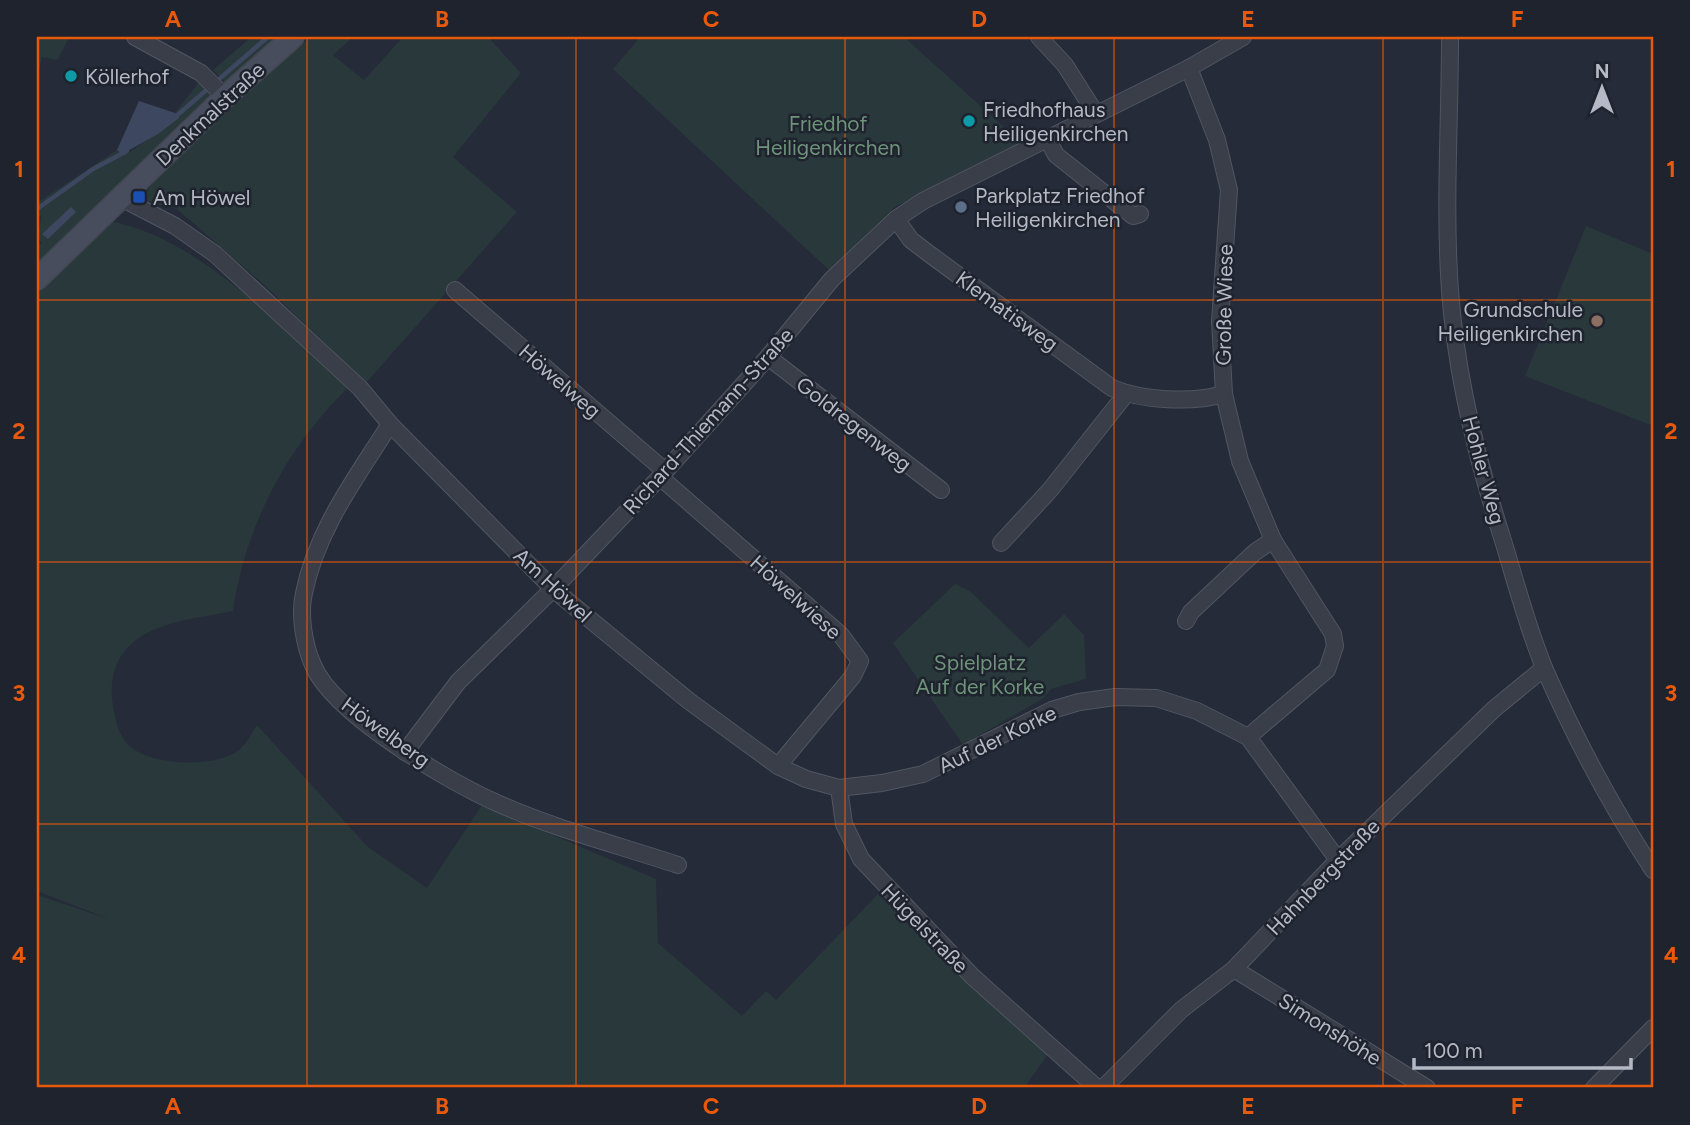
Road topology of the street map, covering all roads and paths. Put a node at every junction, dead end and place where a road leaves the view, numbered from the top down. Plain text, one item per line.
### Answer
1 (135, 37) edge
2 (293, 37) edge
3 (1039, 37) edge
4 (1243, 37) edge
5 (1450, 37) edge
6 (1225, 41) edge
7 (1189, 68) junction
8 (217, 89) junction
9 (1096, 114) junction
10 (1048, 140) junction
11 (121, 198) junction
12 (1140, 214) dead end
13 (896, 219) junction
14 (37, 279) edge
15 (455, 290) dead end
16 (768, 357) junction
17 (1126, 394) junction
18 (1224, 394) junction
19 (390, 424) junction
20 (663, 474) junction
21 (941, 491) dead end
22 (1273, 540) junction
23 (1001, 543) dead end
24 (553, 589) junction
25 (1186, 621) dead end
26 (1544, 668) junction
27 (1248, 737) junction
28 (405, 752) junction
29 (778, 766) junction
30 (839, 788) junction
31 (1338, 860) junction
32 (678, 865) dead end
33 (1653, 869) edge
34 (1234, 969) junction
35 (1653, 1028) edge
36 (1097, 1088) edge
37 (1103, 1088) edge
38 (1427, 1088) edge
39 (1594, 1088) edge

1 - 8 street
2 - 8 main road, Denkmalstraße
3 - 9 street
4 - 6 street, Richard-Thiemann-Straße
5 - 26 street, Hohler Weg
6 - 7 street, Richard-Thiemann-Straße
7 - 9 street, Richard-Thiemann-Straße
7 - 18 street, Große Wiese
8 - 11 main road, Denkmalstraße
9 - 10 street, Richard-Thiemann-Straße
10 - 12 street
10 - 13 street, Richard-Thiemann-Straße
11 - 14 main road, Denkmalstraße
11 - 19 street, Am Höwel
13 - 16 street, Richard-Thiemann-Straße
13 - 17 street, Klematisweg
15 - 20 street, Höwelweg
16 - 20 street, Richard-Thiemann-Straße
16 - 21 street, Goldregenweg
17 - 18 street, Klematisweg
17 - 23 street
18 - 22 street, Große Wiese
19 - 24 street, Am Höwel
19 - 28 street, Höwelberg
20 - 24 street, Richard-Thiemann-Straße
20 - 29 street, Höwelwiese
22 - 25 street
22 - 27 street, Große Wiese
24 - 28 street, Richard-Thiemann-Straße
24 - 29 street, Am Höwel
26 - 31 street, Hahnbergstraße
26 - 33 street, Hohler Weg
27 - 30 street, Auf der Korke
27 - 31 street, Auf der Korke
28 - 32 street, Höwelberg
29 - 30 street
30 - 36 street, Hügelstraße
31 - 34 street, Hahnbergstraße
34 - 37 street, Hahnbergstraße
34 - 38 street, Simonshöhe
35 - 39 street

